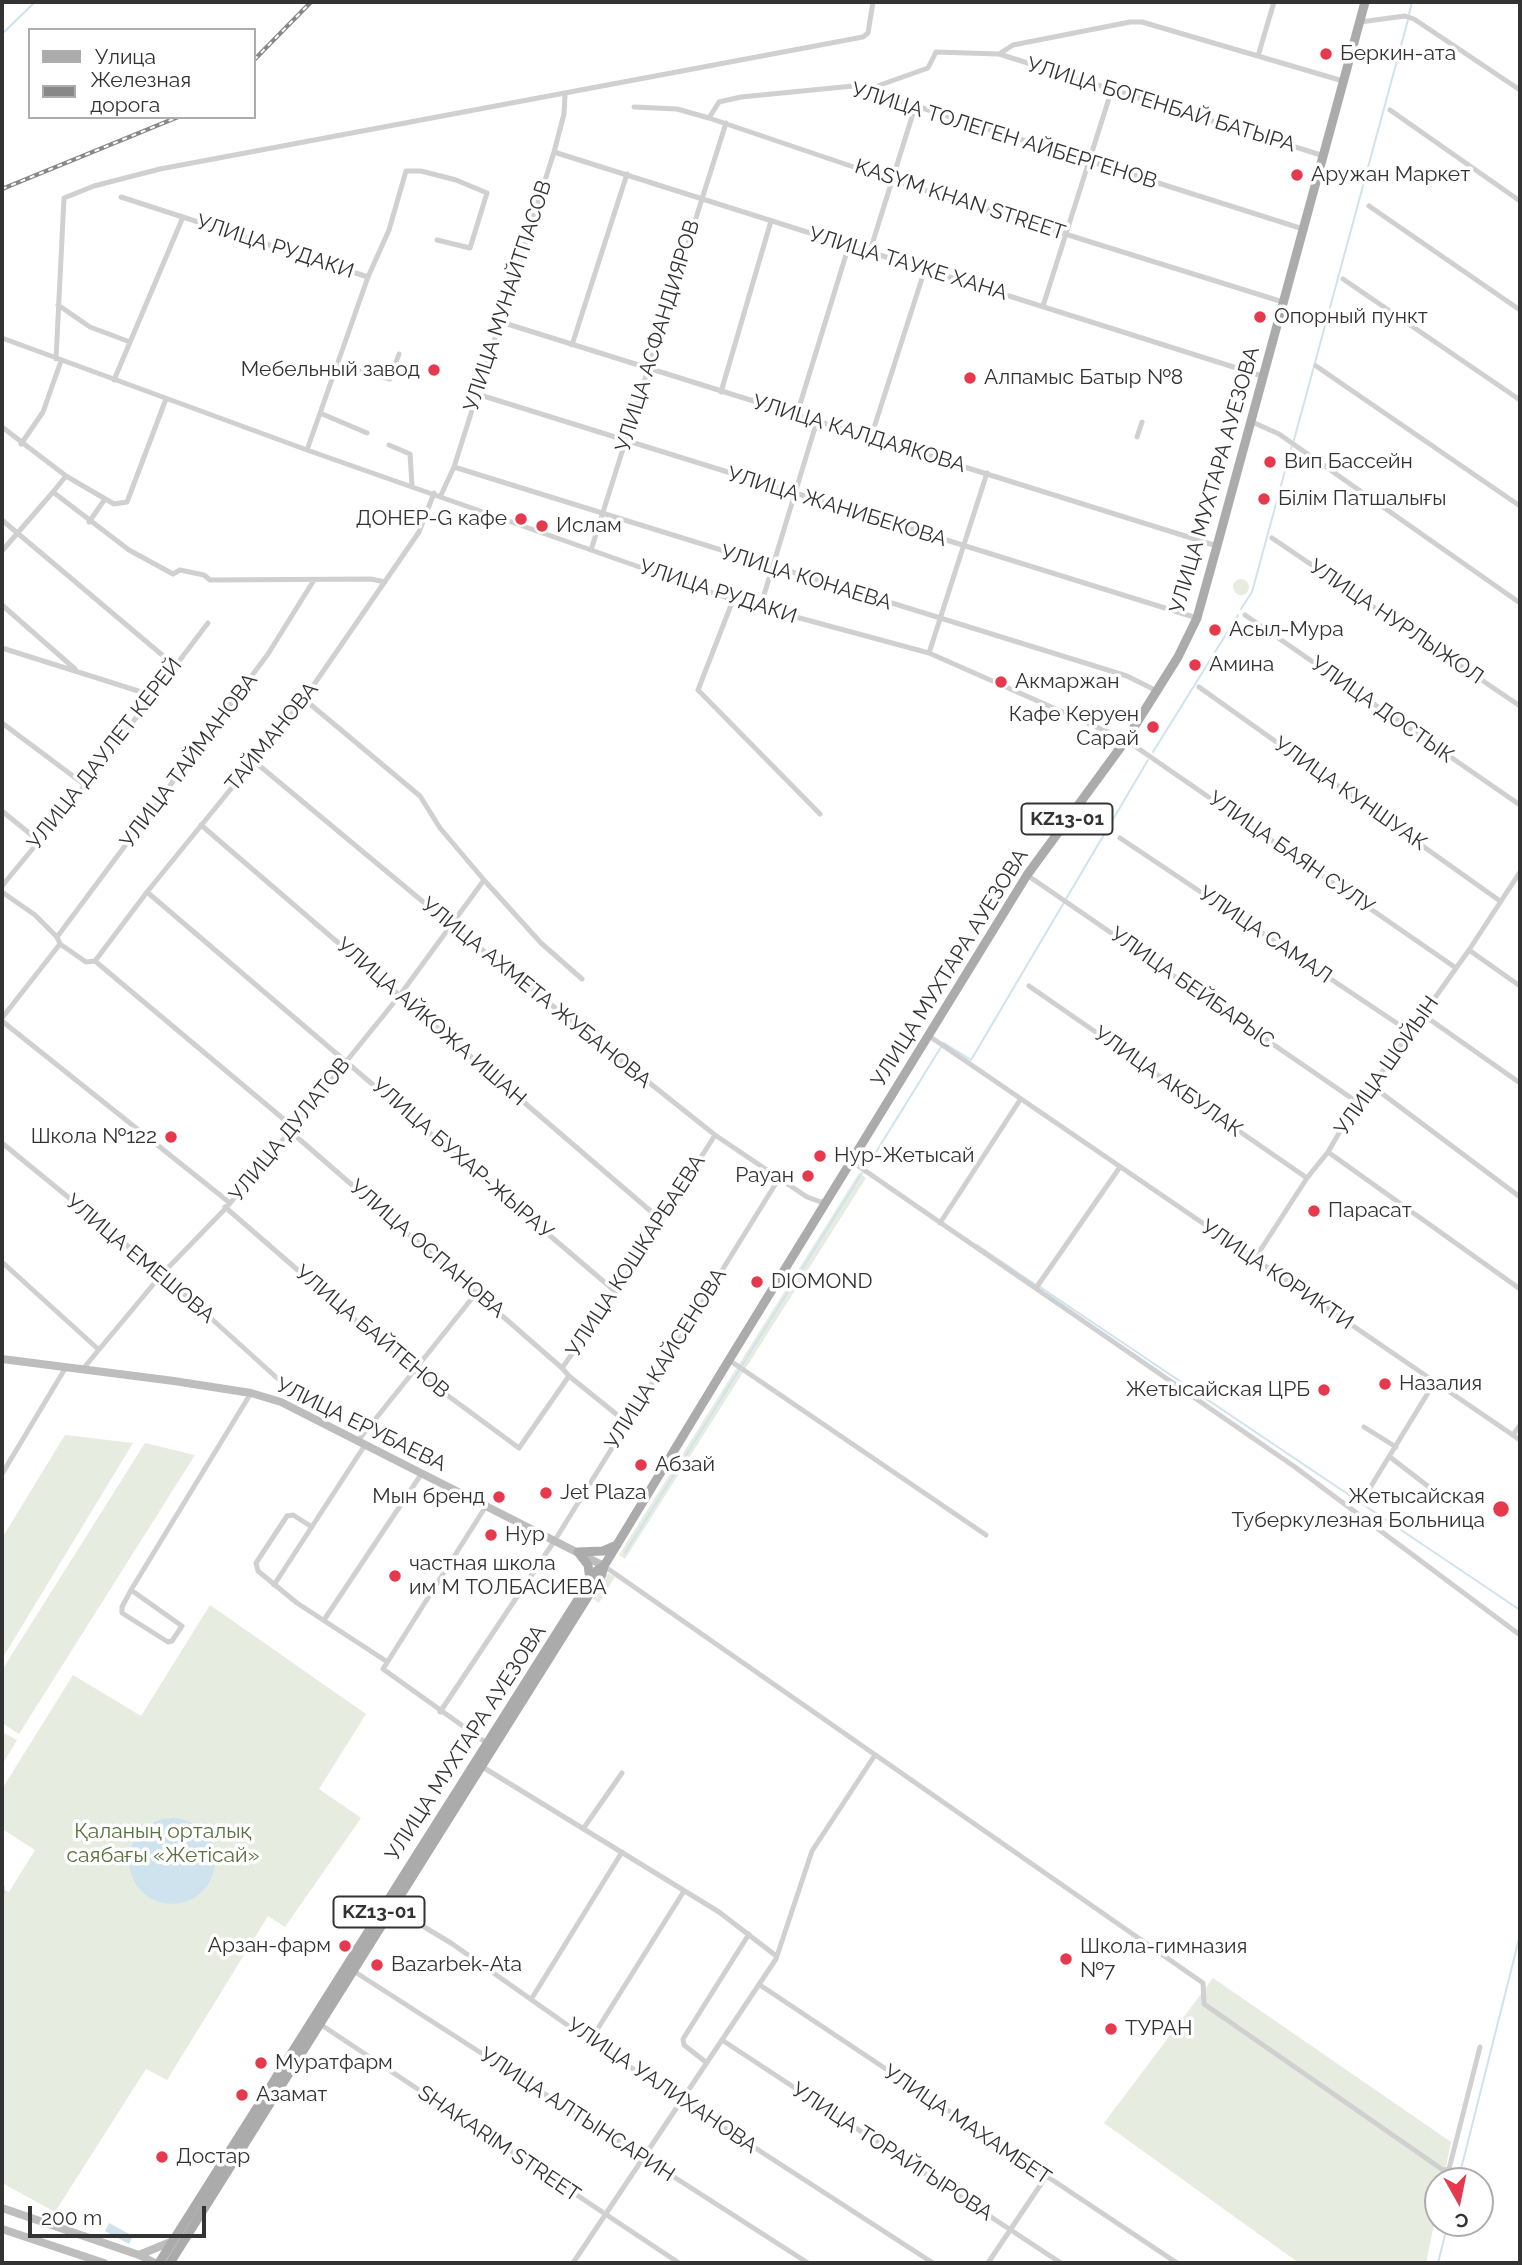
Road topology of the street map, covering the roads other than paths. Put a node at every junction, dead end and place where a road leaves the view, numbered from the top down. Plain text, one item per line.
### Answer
1 (873, 2) edge
2 (1274, 2) edge
3 (1365, 2) edge
4 (1360, 22) junction
5 (999, 54) junction
6 (1258, 56) junction
7 (1343, 81) junction
8 (1112, 89) junction
9 (866, 90) junction
10 (1520, 90) edge
11 (565, 94) junction
12 (634, 107) dead end
13 (915, 107) junction
14 (1390, 110) dead end
15 (709, 118) junction
16 (726, 123) junction
17 (554, 152) junction
18 (1324, 156) junction
19 (1087, 163) junction
20 (627, 174) junction
21 (892, 180) junction
22 (121, 197) dead end
23 (701, 198) junction
24 (1520, 201) edge
25 (1369, 206) dead end
26 (183, 217) junction
27 (771, 221) junction
28 (1303, 229) junction
29 (1066, 234) junction
30 (437, 240) dead end
31 (849, 245) junction
32 (870, 251) junction
33 (925, 269) junction
34 (368, 277) junction
35 (1343, 279) dead end
36 (1284, 302) junction
37 (58, 305) junction
38 (1043, 306) junction
39 (1520, 310) edge
40 (501, 322) junction
41 (2, 338) edge
42 (130, 342) junction
43 (572, 345) junction
44 (399, 355) dead end
45 (58, 360) junction
46 (337, 365) junction
47 (1317, 366) dead end
48 (647, 368) junction
49 (1262, 376) junction
50 (114, 380) junction
51 (720, 392) junction
52 (477, 394) junction
53 (166, 399) junction
54 (1520, 400) edge
55 (320, 413) junction
56 (797, 414) junction
57 (817, 421) junction
58 (1250, 421) junction
59 (1142, 422) dead end
60 (2, 427) edge
61 (367, 433) dead end
62 (871, 437) junction
63 (1136, 437) dead end
64 (624, 442) junction
65 (21, 444) junction
66 (389, 445) dead end
67 (307, 450) junction
68 (454, 467) junction
69 (987, 473) junction
70 (66, 476) junction
71 (412, 485) junction
72 (52, 492) junction
73 (438, 494) junction
74 (795, 494) junction
75 (105, 499) junction
76 (1520, 506) edge
77 (602, 513) junction
78 (2, 520) edge
79 (89, 522) junction
80 (18, 533) junction
81 (1272, 538) dead end
82 (964, 546) junction
83 (1217, 546) junction
84 (591, 550) junction
85 (2, 551) edge
86 (772, 568) junction
87 (314, 580) junction
88 (385, 582) junction
89 (733, 600) junction
90 (1519, 600) edge
91 (2, 605) edge
92 (760, 608) junction
93 (1245, 615) dead end
94 (1196, 618) junction
95 (940, 620) junction
96 (208, 623) dead end
97 (2, 648) edge
98 (929, 653) junction
99 (174, 665) junction
100 (78, 672) junction
101 (1199, 688) dead end
102 (1157, 691) junction
103 (151, 695) junction
104 (304, 699) junction
105 (1520, 706) edge
106 (2, 723) edge
107 (1126, 740) junction
108 (255, 762) junction
109 (85, 785) junction
110 (1520, 805) edge
111 (2, 811) edge
112 (820, 814) dead end
113 (201, 825) junction
114 (1120, 838) dead end
115 (39, 841) junction
116 (1027, 875) junction
117 (1519, 876) edge
118 (484, 880) junction
119 (2, 886) edge
120 (2, 892) edge
121 (147, 892) junction
122 (1500, 901) junction
123 (451, 925) junction
124 (59, 940) junction
125 (1469, 950) junction
126 (95, 961) junction
127 (1456, 968) junction
128 (582, 979) dead end
129 (1029, 986) dead end
130 (1520, 986) edge
131 (400, 995) junction
132 (1422, 1014) junction
133 (2, 1020) edge
134 (1410, 1032) junction
135 (929, 1036) junction
136 (347, 1060) junction
137 (1520, 1083) edge
138 (1372, 1086) junction
139 (1020, 1100) junction
140 (1357, 1102) junction
141 (292, 1129) junction
142 (715, 1135) junction
143 (2, 1143) edge
144 (1328, 1152) junction
145 (851, 1161) junction
146 (1120, 1167) junction
147 (1307, 1178) junction
148 (778, 1180) junction
149 (1520, 1197) edge
150 (830, 1199) junction
151 (227, 1206) junction
152 (662, 1220) junction
153 (941, 1222) junction
154 (1254, 1260) junction
155 (2, 1262) edge
156 (162, 1274) junction
157 (1037, 1288) junction
158 (1520, 1289) edge
159 (477, 1292) junction
160 (616, 1292) junction
161 (98, 1349) junction
162 (2, 1359) edge
163 (729, 1360) junction
164 (66, 1367) junction
165 (562, 1368) junction
166 (82, 1370) junction
167 (413, 1370) junction
168 (569, 1376) junction
169 (277, 1378) dead end
170 (1434, 1383) junction
171 (251, 1393) junction
172 (626, 1422) junction
173 (1520, 1425) edge
174 (1363, 1427) dead end
175 (1513, 1436) junction
176 (1520, 1440) edge
177 (361, 1443) junction
178 (522, 1445) joint
179 (1396, 1447) junction
180 (2, 1455) edge
181 (1390, 1457) junction
182 (11, 1459) junction
183 (422, 1473) junction
184 (2, 1474) edge
185 (1365, 1496) dead end
186 (1451, 1504) dead end
187 (486, 1506) junction
188 (312, 1527) junction
189 (985, 1535) dead end
190 (555, 1540) junction
191 (618, 1544) junction
192 (578, 1552) junction
193 (604, 1566) junction
194 (590, 1580) junction
195 (274, 1585) junction
196 (131, 1590) junction
197 (324, 1620) junction
198 (1520, 1636) edge
199 (386, 1661) junction
200 (440, 1712) junction
201 (490, 1745) junction
202 (876, 1755) junction
203 (479, 1765) junction
204 (622, 1773) dead end
205 (583, 1829) junction
206 (622, 1852) junction
207 (2, 1886) edge
208 (684, 1891) junction
209 (2, 1893) edge
210 (388, 1905) junction
211 (748, 1934) junction
212 (775, 1955) junction
213 (349, 1969) junction
214 (760, 1985) junction
215 (532, 1998) junction
216 (320, 2024) junction
217 (722, 2040) junction
218 (590, 2041) junction
219 (1480, 2047) dead end
220 (707, 2063) junction
221 (682, 2101) junction
222 (644, 2158) junction
223 (1045, 2178) junction
224 (2, 2208) edge
225 (606, 2215) junction
226 (2, 2229) edge
227 (1010, 2229) junction
228 (173, 2241) junction
229 (176, 2251) junction
230 (139, 2255) junction
231 (104, 2263) edge
232 (157, 2263) edge
233 (170, 2263) edge
234 (178, 2263) edge
235 (573, 2263) edge
236 (679, 2263) edge
237 (808, 2263) edge
238 (933, 2263) edge
239 (988, 2263) edge
240 (1061, 2263) edge
241 (1177, 2263) edge

1 - 11 street
2 - 6 street
3 - 4 main road, УЛИЦА МУХТАРА АУЕЗОВА / KZ13-01
4 - 7 main road, УЛИЦА МУХТАРА АУЕЗОВА / KZ13-01
4 - 10 street
5 - 6 street
5 - 8 street, УЛИЦА БОГЕНБАЙ БАТЫРА
5 - 9 street
6 - 7 street
7 - 18 main road, УЛИЦА МУХТАРА АУЕЗОВА / KZ13-01
8 - 18 street, УЛИЦА БОГЕНБАЙ БАТЫРА
8 - 19 street
9 - 13 street, УЛИЦА ТОЛЕГЕН АЙБЕРГЕНОВ
9 - 15 street, УЛИЦА ТОЛЕГЕН АЙБЕРГЕНОВ
11 - 17 street, УЛИЦА МУНАЙТПАСОВ
11 - 37 street
12 - 15 street, KASYM KHAN STREET
13 - 19 street, УЛИЦА ТОЛЕГЕН АЙБЕРГЕНОВ
13 - 21 street
14 - 24 street
15 - 16 street, KASYM KHAN STREET
16 - 21 street, KASYM KHAN STREET
16 - 23 street, УЛИЦА АСФАНДИЯРОВ
17 - 20 street, УЛИЦА ТАУКЕ ХАНА
17 - 40 street, УЛИЦА МУНАЙТПАСОВ
18 - 28 main road, УЛИЦА МУХТАРА АУЕЗОВА / KZ13-01
19 - 28 street, УЛИЦА ТОЛЕГЕН АЙБЕРГЕНОВ
19 - 29 street
20 - 23 street, УЛИЦА ТАУКЕ ХАНА
20 - 43 street
21 - 29 street, KASYM KHAN STREET
21 - 32 street
22 - 26 street, УЛИЦА РУДАКИ
23 - 27 street, УЛИЦА ТАУКЕ ХАНА
23 - 48 street, УЛИЦА АСФАНДИЯРОВ
25 - 39 street
26 - 34 street, УЛИЦА РУДАКИ
26 - 42 street, УЛИЦА РУДАКИ
27 - 31 street, УЛИЦА ТАУКЕ ХАНА
27 - 51 street
28 - 36 main road, УЛИЦА МУХТАРА АУЕЗОВА / KZ13-01
29 - 36 street, KASYM KHAN STREET
29 - 38 street
30 - 34 street, УЛИЦА РУДАКИ
31 - 32 street, УЛИЦА ТАУКЕ ХАНА
31 - 56 street
32 - 33 street, УЛИЦА ТАУКЕ ХАНА
33 - 38 street, УЛИЦА ТАУКЕ ХАНА
33 - 62 street
34 - 46 street, УЛИЦА РУДАКИ
35 - 54 street
36 - 49 main road, УЛИЦА МУХТАРА АУЕЗОВА / KZ13-01
37 - 42 street
37 - 45 street
38 - 49 street, УЛИЦА ТАУКЕ ХАНА
40 - 43 street, УЛИЦА КАЛДАЯКОВА
40 - 52 street, УЛИЦА МУНАЙТПАСОВ
41 - 45 street, УЛИЦА РУДАКИ
42 - 50 street, УЛИЦА РУДАКИ
43 - 48 street, УЛИЦА КАЛДАЯКОВА
44 - 46 street
45 - 50 street, УЛИЦА РУДАКИ
45 - 65 street
46 - 55 street, УЛИЦА РУДАКИ
47 - 76 street
48 - 51 street, УЛИЦА КАЛДАЯКОВА
48 - 64 street, УЛИЦА АСФАНДИЯРОВ
49 - 58 main road, УЛИЦА МУХТАРА АУЕЗОВА / KZ13-01
50 - 53 street, УЛИЦА РУДАКИ
51 - 56 street, УЛИЦА КАЛДАЯКОВА
52 - 64 street, УЛИЦА ЖАНИБЕКОВА
52 - 68 street, УЛИЦА МУНАЙТПАСОВ
53 - 67 street, УЛИЦА РУДАКИ
53 - 75 street
55 - 61 street
55 - 67 street, УЛИЦА РУДАКИ
56 - 57 street, УЛИЦА КАЛДАЯКОВА
57 - 62 street, УЛИЦА КАЛДАЯКОВА
57 - 74 street
58 - 83 main road, УЛИЦА МУХТАРА АУЕЗОВА / KZ13-01
58 - 90 street
59 - 63 street
60 - 65 street
62 - 69 street, УЛИЦА КАЛДАЯКОВА
64 - 74 street, УЛИЦА ЖАНИБЕКОВА
64 - 77 street, УЛИЦА АСФАНДИЯРОВ
65 - 70 street
66 - 71 street
67 - 71 street, УЛИЦА РУДАКИ
68 - 73 street, УЛИЦА МУНАЙТПАСОВ
68 - 77 street, УЛИЦА КОНАЕВА
69 - 82 street
69 - 83 street, УЛИЦА КАЛДАЯКОВА
70 - 72 street
70 - 75 street
71 - 73 street, УЛИЦА РУДАКИ
72 - 79 street
72 - 80 street
73 - 84 street, УЛИЦА РУДАКИ
73 - 88 street, ТАЙМАНОВА
74 - 82 street, УЛИЦА ЖАНИБЕКОВА
74 - 86 street
75 - 79 street
77 - 84 street, УЛИЦА АСФАНДИЯРОВ
77 - 86 street, УЛИЦА КОНАЕВА
78 - 80 street
79 - 87 street
80 - 85 street
80 - 99 street
81 - 105 street, УЛИЦА НУРЛЫЖОЛ
82 - 94 street, УЛИЦА ЖАНИБЕКОВА
82 - 95 street
83 - 94 main road, УЛИЦА МУХТАРА АУЕЗОВА / KZ13-01
84 - 89 street, УЛИЦА РУДАКИ
86 - 92 street
86 - 95 street, УЛИЦА КОНАЕВА
87 - 88 street
87 - 124 street, УЛИЦА ТАЙМАНОВА
88 - 104 street, ТАЙМАНОВА
89 - 92 street, УЛИЦА РУДАКИ
89 - 112 street
91 - 100 street
92 - 98 street, УЛИЦА РУДАКИ
93 - 110 street, УЛИЦА ДОСТЫК
94 - 102 main road, УЛИЦА МУХТАРА АУЕЗОВА / KZ13-01
95 - 98 street
95 - 102 street, УЛИЦА КОНАЕВА
96 - 99 street, УЛИЦА ДАУЛЕТ КЕРЕЙ
97 - 100 street
98 - 107 street, УЛИЦА РУДАКИ
99 - 103 street, УЛИЦА ДАУЛЕТ КЕРЕЙ
100 - 103 street
101 - 122 street, УЛИЦА КУНШУАК
102 - 107 main road, УЛИЦА МУХТАРА АУЕЗОВА / KZ13-01
103 - 109 street, УЛИЦА ДАУЛЕТ КЕРЕЙ
104 - 108 street, ТАЙМАНОВА
104 - 118 street
106 - 109 street
107 - 116 main road, УЛИЦА МУХТАРА АУЕЗОВА / KZ13-01
107 - 127 street, УЛИЦА БАЯН СУЛУ
108 - 113 street, ТАЙМАНОВА
108 - 123 street, УЛИЦА АХМЕТА ЖУБАНОВА
109 - 115 street, УЛИЦА ДАУЛЕТ КЕРЕЙ
111 - 115 street
113 - 121 street, ТАЙМАНОВА
113 - 131 street, УЛИЦА АЙКОЖА ИШАН
114 - 134 street, УЛИЦА САМАЛ
115 - 119 street, УЛИЦА ДАУЛЕТ КЕРЕЙ
116 - 135 main road, УЛИЦА МУХТАРА АУЕЗОВА / KZ13-01
116 - 140 street, УЛИЦА БЕЙБАРЫС
117 - 122 street, УЛИЦА ШОЙЫН
118 - 123 street, УЛИЦА ДУЛАТОВ
118 - 128 street
120 - 124 street
121 - 126 street, ТАЙМАНОВА
121 - 136 street, УЛИЦА БУХАР-ЖЫРАУ
122 - 125 street, УЛИЦА ШОЙЫН
123 - 131 street, УЛИЦА ДУЛАТОВ
123 - 142 street, УЛИЦА АХМЕТА ЖУБАНОВА
124 - 126 street
124 - 133 street, УЛИЦА ТАЙМАНОВА
125 - 127 street, УЛИЦА ШОЙЫН
125 - 130 street
126 - 141 street, УЛИЦА ОСПАНОВА
127 - 132 street, УЛИЦА ШОЙЫН
129 - 147 street, УЛИЦА АКБУЛАК
131 - 136 street, УЛИЦА ДУЛАТОВ
131 - 152 street, УЛИЦА АЙКОЖА ИШАН
132 - 134 street, УЛИЦА ШОЙЫН
132 - 137 street
133 - 151 street, УЛИЦА БАЙТЕНОВ
134 - 138 street, УЛИЦА ШОЙЫН
135 - 139 street, УЛИЦА КОРИКТИ
135 - 145 main road, УЛИЦА МУХТАРА АУЕЗОВА / KZ13-01
136 - 141 street, УЛИЦА ДУЛАТОВ
136 - 160 street, УЛИЦА БУХАР-ЖЫРАУ
138 - 140 street, УЛИЦА ШОЙЫН
138 - 149 street
139 - 146 street, УЛИЦА КОРИКТИ
139 - 153 street
140 - 144 street, УЛИЦА ШОЙЫН
141 - 151 street, УЛИЦА ДУЛАТОВ
141 - 159 street, УЛИЦА ОСПАНОВА
142 - 148 street, УЛИЦА АХМЕТА ЖУБАНОВА
142 - 152 street, УЛИЦА КОШКАРБАЕВА
143 - 156 street, УЛИЦА ЕМЕШОВА
144 - 147 street, УЛИЦА ШОЙЫН
144 - 158 street
145 - 150 main road, УЛИЦА МУХТАРА АУЕЗОВА / KZ13-01
145 - 153 street
146 - 154 street, УЛИЦА КОРИКТИ
146 - 157 street
147 - 154 street, УЛИЦА ШОЙЫН
148 - 150 street, УЛИЦА АХМЕТА ЖУБАНОВА
148 - 172 street, УЛИЦА КАЙСЕНОВА
150 - 163 main road, УЛИЦА МУХТАРА АУЕЗОВА / KZ13-01
151 - 156 street, УЛИЦА ДУЛАТОВ
151 - 167 street, УЛИЦА БАЙТЕНОВ
152 - 160 street, УЛИЦА КОШКАРБАЕВА
153 - 157 street
154 - 170 street, УЛИЦА КОРИКТИ
155 - 161 street
156 - 161 street, УЛИЦА ДУЛАТОВ
156 - 169 street, УЛИЦА ЕМЕШОВА
157 - 198 street
159 - 165 street, УЛИЦА ОСПАНОВА
159 - 167 street
160 - 165 street, УЛИЦА КОШКАРБАЕВА
161 - 166 street, УЛИЦА ДУЛАТОВ
162 - 164 street, УЛИЦА ЕРУБАЕВА
163 - 189 street
163 - 191 main road, УЛИЦА МУХТАРА АУЕЗОВА / KZ13-01
164 - 166 street, УЛИЦА ЕРУБАЕВА
164 - 182 street
165 - 168 street, УЛИЦА КОШКАРБАЕВА
166 - 171 street, УЛИЦА ЕРУБАЕВА
167 - 177 street
167 - 178 street, УЛИЦА БАЙТЕНОВ
168 - 172 street
168 - 178 street, УЛИЦА КОШКАРБАЕВА
170 - 175 street, УЛИЦА КОРИКТИ
170 - 179 street
171 - 177 street, УЛИЦА ЕРУБАЕВА
171 - 196 street
172 - 190 street, УЛИЦА КАЙСЕНОВА
173 - 175 street
174 - 179 street
175 - 176 street, УЛИЦА КОРИКТИ
177 - 183 street, УЛИЦА ЕРУБАЕВА
177 - 188 street
179 - 181 street
180 - 182 street
181 - 185 street
181 - 186 street
182 - 184 street
183 - 187 street, УЛИЦА ЕРУБАЕВА
183 - 197 street
187 - 190 street, УЛИЦА ЕРУБАЕВА
187 - 199 street
188 - 195 street
188 - 195 street
190 - 192 street, УЛИЦА ЕРУБАЕВА
190 - 200 street, УЛИЦА КАЙСЕНОВА
191 - 192 main road
191 - 193 main road, УЛИЦА МУХТАРА АУЕЗОВА / KZ13-01
192 - 193 street, УЛИЦА ЕРУБАЕВА
192 - 194 main road
193 - 194 main road, УЛИЦА МУХТАРА АУЕЗОВА / KZ13-01
193 - 201 main road, УЛИЦА МУХТАРА АУЕЗОВА / KZ13-01
193 - 202 street
194 - 201 main road, УЛИЦА МУХТАРА АУЕЗОВА / KZ13-01
195 - 197 street
196 - 196 street
197 - 199 street
199 - 200 street
200 - 201 street
201 - 203 main road, УЛИЦА МУХТАРА АУЕЗОВА / KZ13-01
202 - 212 street
202 - 219 street
203 - 205 street
203 - 210 main road, УЛИЦА МУХТАРА АУЕЗОВА / KZ13-01
204 - 205 street
205 - 206 street
206 - 208 street
206 - 215 street
207 - 209 street
208 - 211 street
208 - 218 street
210 - 213 main road, УЛИЦА МУХТАРА АУЕЗОВА / KZ13-01
210 - 215 street, УЛИЦА УАЛИХАНОВА
211 - 212 street
211 - 220 street
212 - 214 street
213 - 216 main road, УЛИЦА МУХТАРА АУЕЗОВА / KZ13-01
213 - 222 street, УЛИЦА АЛТЫНСАРИН
213 - 228 main road, УЛИЦА МУХТАРА АУЕЗОВА / KZ13-01
214 - 217 street
214 - 223 street, УЛИЦА МАХАМБЕТ
215 - 218 street, УЛИЦА УАЛИХАНОВА
216 - 225 street, SHAKARIM STREET
216 - 229 main road, УЛИЦА МУХТАРА АУЕЗОВА / KZ13-01
217 - 220 street
217 - 227 street, УЛИЦА ТОРАЙГЫРОВА
218 - 221 street, УЛИЦА УАЛИХАНОВА
220 - 221 street
221 - 222 street
221 - 238 street, УЛИЦА УАЛИХАНОВА
222 - 225 street
222 - 237 street, УЛИЦА АЛТЫНСАРИН
223 - 227 street
223 - 241 street, УЛИЦА МАХАМБЕТ
224 - 230 street
225 - 235 street
225 - 236 street, SHAKARIM STREET
226 - 231 street
227 - 239 street
227 - 240 street, УЛИЦА ТОРАЙГЫРОВА
228 - 230 street
228 - 232 main road, УЛИЦА МУХТАРА АУЕЗОВА / KZ13-01
229 - 233 main road, УЛИЦА МУХТАРА АУЕЗОВА / KZ13-01
229 - 234 street
230 - 232 street

